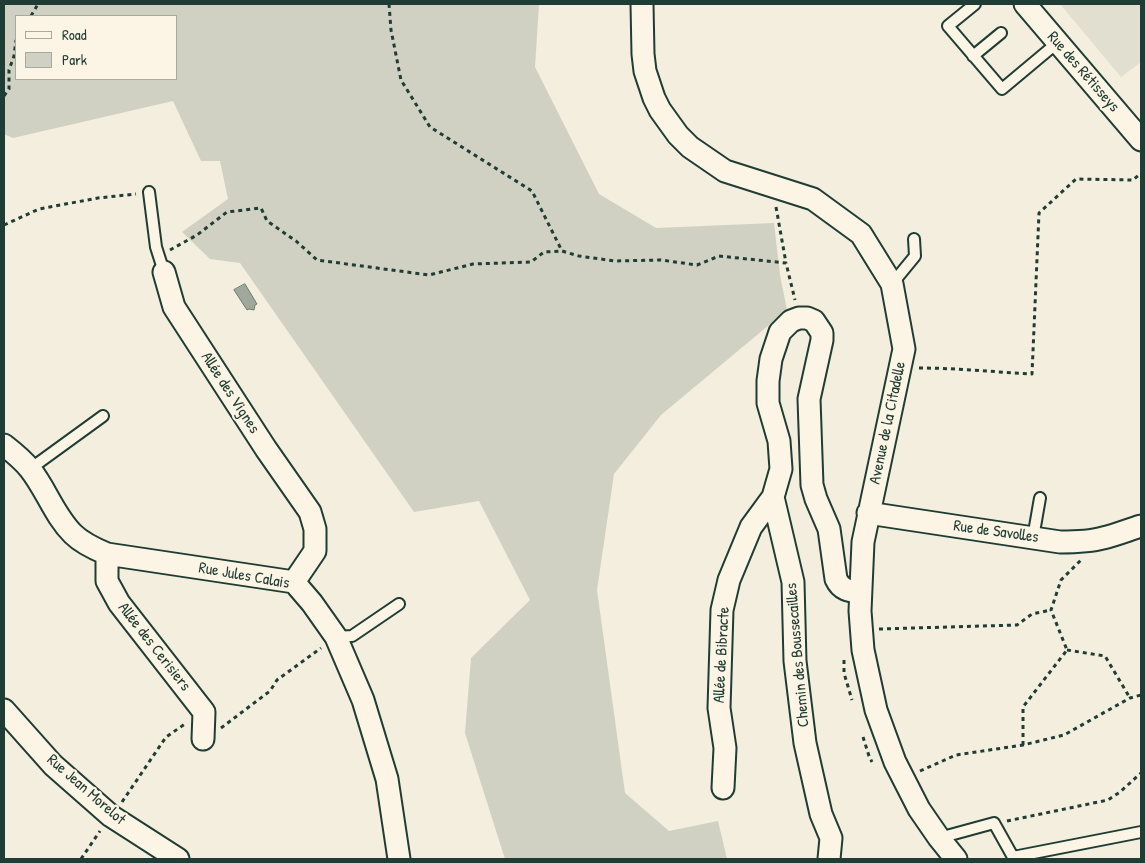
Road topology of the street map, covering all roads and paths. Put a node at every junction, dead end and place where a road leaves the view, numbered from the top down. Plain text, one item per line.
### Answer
1 (38, 4) edge
2 (389, 4) edge
3 (642, 4) edge
4 (975, 4) edge
5 (1025, 4) edge
6 (32, 15) edge
7 (1001, 34) dead end
8 (1057, 42) junction
9 (15, 48) edge
10 (973, 56) junction
11 (4, 96) edge
12 (1141, 140) edge
13 (1141, 174) edge
14 (773, 187) junction
15 (149, 192) joint
16 (4, 224) edge
17 (914, 239) dead end
18 (562, 251) junction
19 (786, 263) junction
20 (162, 264) junction
21 (892, 284) junction
22 (799, 318) junction
23 (900, 367) junction
24 (102, 416) dead end
25 (4, 445) edge
26 (30, 469) junction
27 (773, 497) junction
28 (1040, 498) dead end
29 (868, 513) junction
30 (1141, 516) edge
31 (1132, 529) edge
32 (1034, 538) junction
33 (1082, 542) junction
34 (107, 554) junction
35 (294, 582) junction
36 (860, 592) junction
37 (399, 604) dead end
38 (1050, 610) junction
39 (861, 630) junction
40 (336, 637) junction
41 (1067, 650) junction
42 (1141, 695) edge
43 (1130, 698) junction
44 (4, 710) edge
45 (204, 712) junction
46 (203, 739) joint
47 (1023, 745) junction
48 (1141, 773) edge
49 (903, 778) junction
50 (723, 788) dead end
51 (111, 816) junction
52 (994, 823) junction
53 (1141, 832) edge
54 (939, 838) junction
55 (81, 859) edge
56 (178, 859) edge
57 (399, 859) edge
58 (829, 859) edge
59 (956, 859) edge

1 - 6 path
2 - 18 path
3 - 14 street, Avenue de la Citadelle
4 - 10 lane
5 - 8 street, Rue des Rétisseys
7 - 10 lane
8 - 10 lane
8 - 12 street, Rue des Rétisseys
9 - 11 path
13 - 23 path
14 - 19 path
14 - 21 street, Avenue de la Citadelle
15 - 16 path
15 - 20 lane, Allée des Vignes
17 - 21 lane
18 - 19 path
18 - 20 path
19 - 22 path
20 - 35 street, Allée des Vignes
21 - 23 street, Avenue de la Citadelle
22 - 27 street, Allée de Bibracte
22 - 36 street
23 - 29 street, Avenue de la Citadelle
24 - 26 lane
25 - 26 street, Rue Jules Calais
26 - 34 street, Rue Jules Calais
27 - 50 street, Allée de Bibracte
27 - 58 street, Chemin des Boussecailles
28 - 32 lane
29 - 32 street, Rue de Savolles
29 - 36 street, Avenue de la Citadelle
30 - 31 street, Rue de Savolles
31 - 33 street, Rue de Savolles
32 - 33 street, Rue de Savolles
33 - 38 path
34 - 35 street, Rue Jules Calais
34 - 45 street, Allée des Cerisiers
35 - 40 street, Rue Jules Calais
36 - 39 street, Avenue de la Citadelle
37 - 40 lane
38 - 39 path
38 - 41 path
39 - 49 street, Avenue de la Citadelle
40 - 46 path
40 - 57 street, Rue Jules Calais
41 - 43 path
41 - 47 path
42 - 43 path
43 - 47 path
44 - 51 street, Rue Jean Morelot
45 - 46 street
45 - 51 path
47 - 49 path
48 - 52 path
49 - 54 street, Avenue de la Citadelle
51 - 55 path
51 - 56 street, Rue Jean Morelot
52 - 53 lane
52 - 54 lane
54 - 59 street, Avenue de la Citadelle

